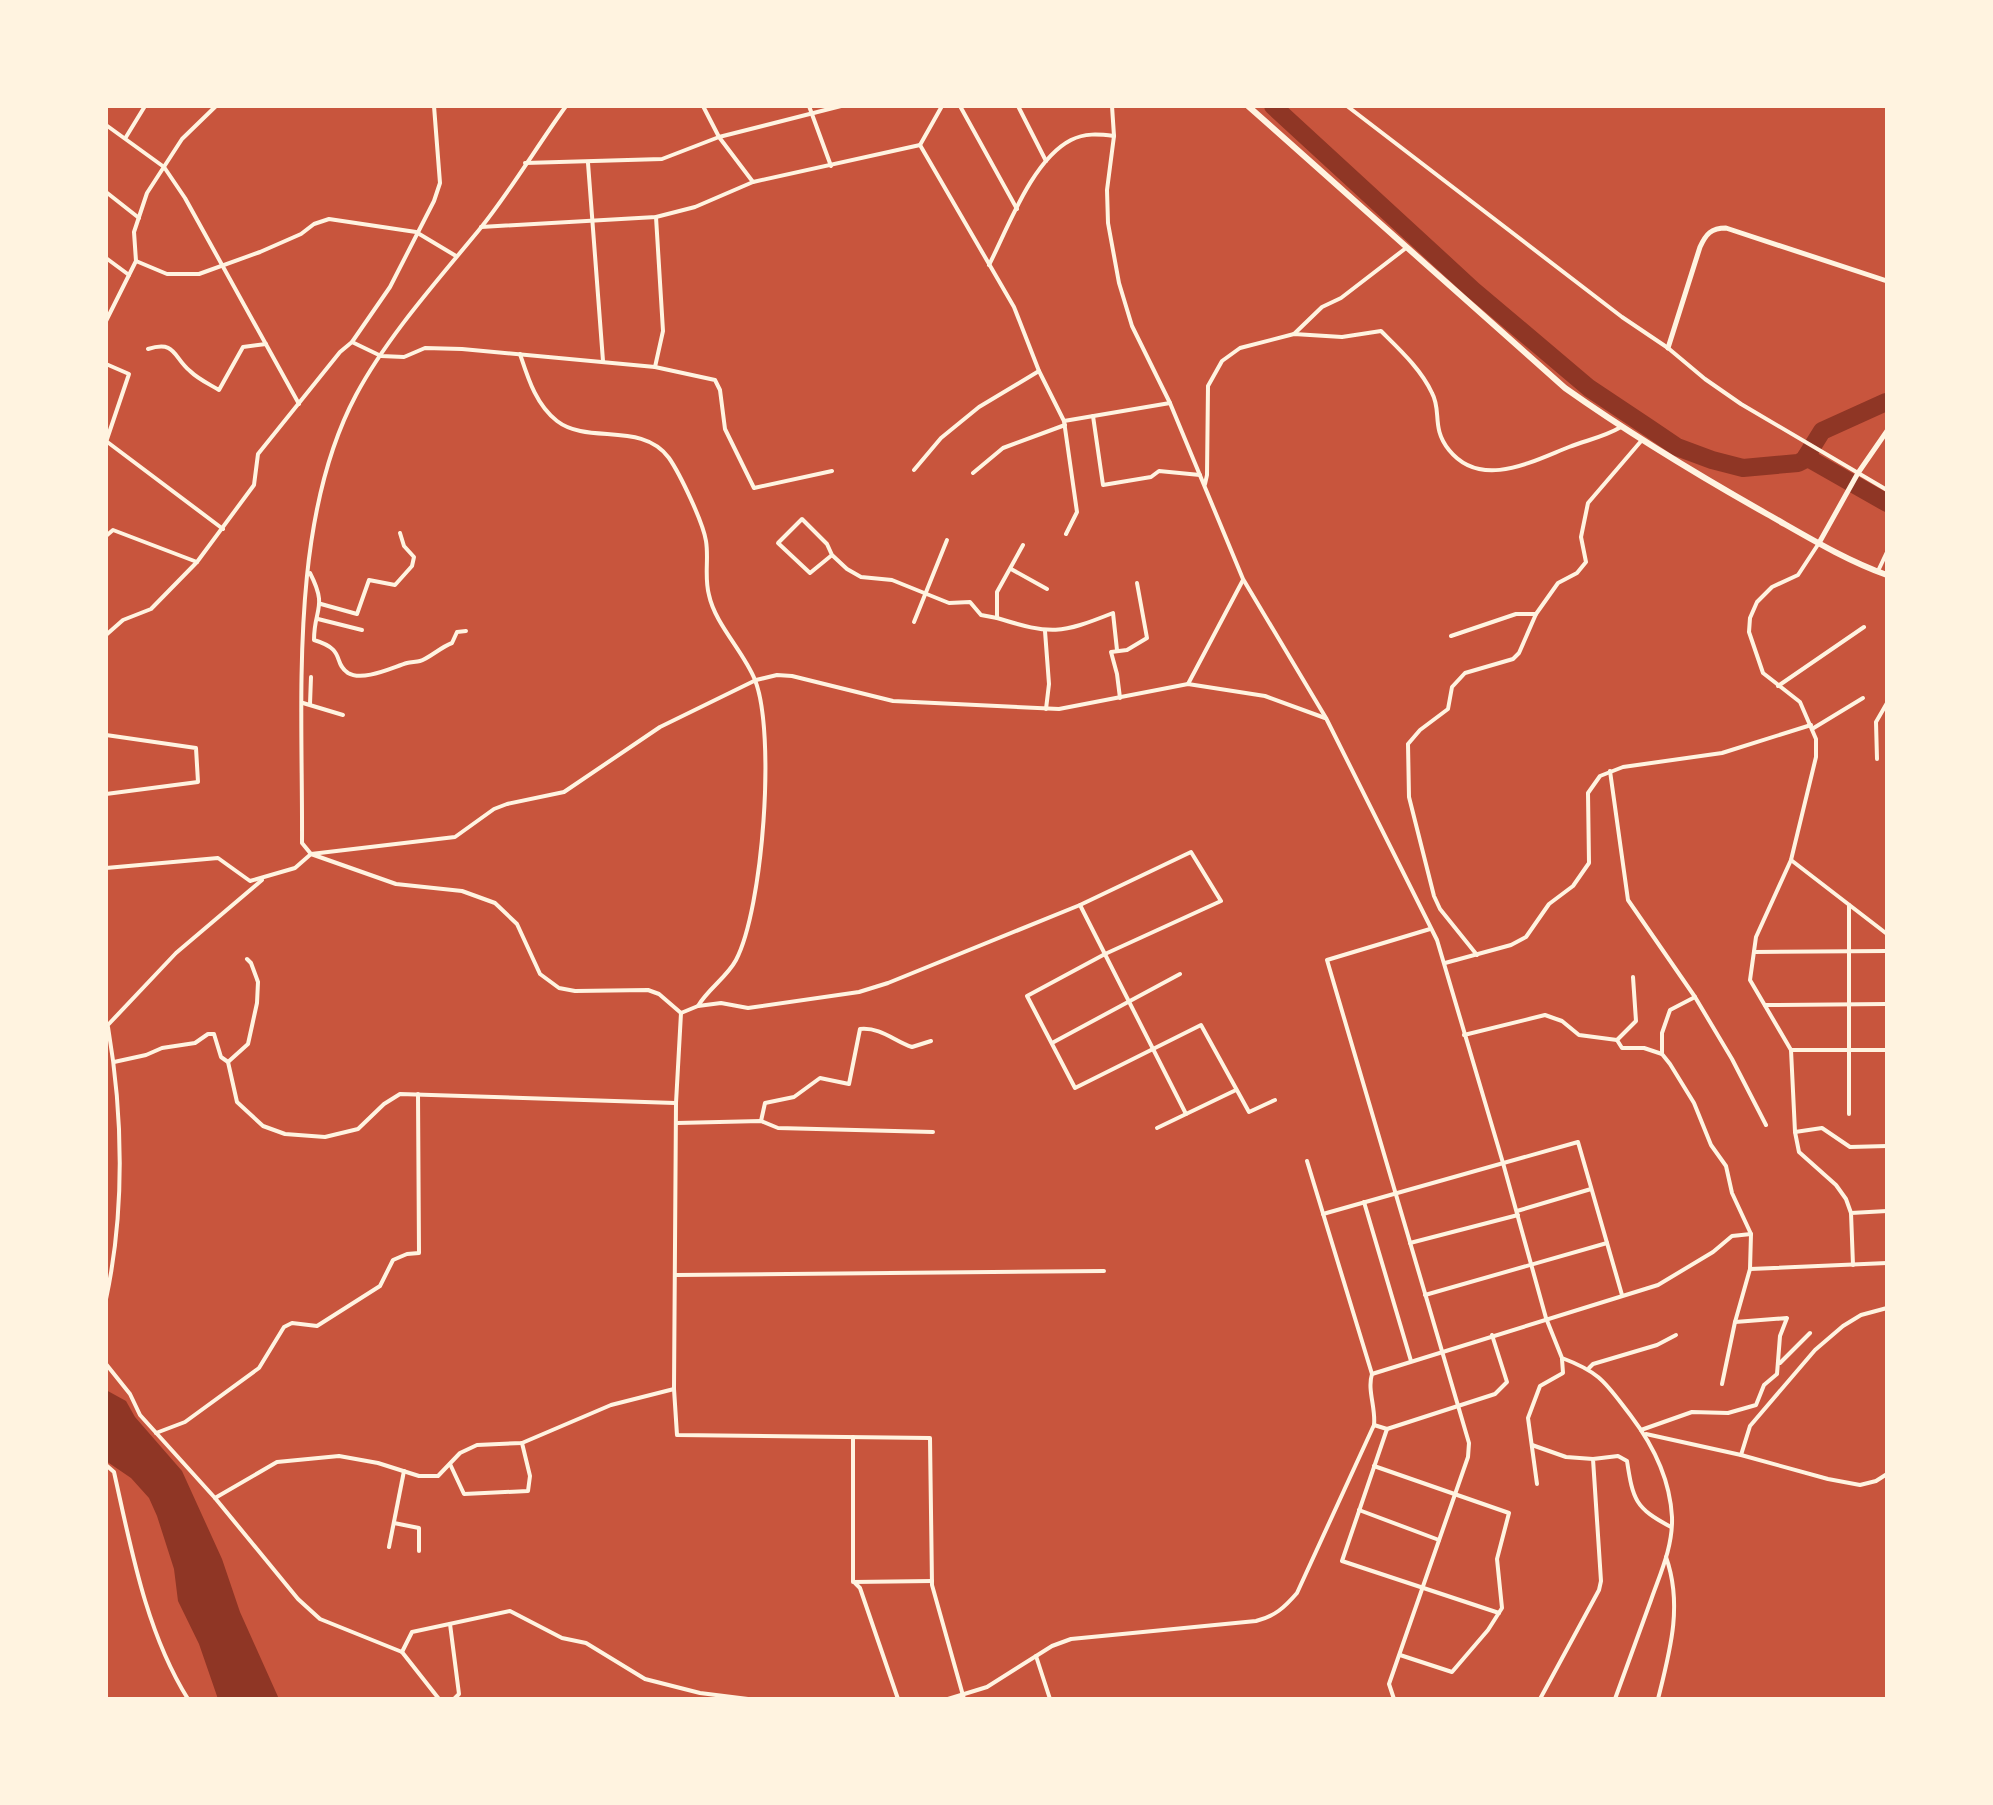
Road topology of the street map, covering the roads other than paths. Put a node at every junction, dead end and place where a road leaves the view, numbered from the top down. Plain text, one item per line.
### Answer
1 (145, 106) edge
2 (216, 106) edge
3 (434, 106) edge
4 (566, 106) edge
5 (703, 106) edge
6 (809, 106) edge
7 (841, 106) edge
8 (942, 106) edge
9 (960, 106) edge
10 (1018, 106) edge
11 (1112, 106) edge
12 (1248, 106) edge
13 (1347, 106) edge
14 (813, 114) junction
15 (106, 125) edge
16 (1114, 136) junction
17 (126, 137) junction
18 (719, 137) junction
19 (920, 145) junction
20 (1046, 161) junction
21 (525, 163) junction
22 (588, 163) junction
23 (831, 166) junction
24 (164, 167) junction
25 (753, 182) junction
26 (106, 192) edge
27 (1017, 209) junction
28 (656, 217) junction
29 (139, 218) junction
30 (594, 222) junction
31 (481, 227) junction
32 (416, 232) junction
33 (1407, 247) junction
34 (456, 256) junction
35 (106, 258) edge
36 (136, 261) junction
37 (222, 264) junction
38 (989, 265) junction
39 (129, 275) junction
40 (1887, 281) edge
41 (106, 320) edge
42 (1294, 334) junction
43 (352, 342) junction
44 (266, 344) junction
45 (1668, 348) junction
46 (148, 349) dead end
47 (520, 354) junction
48 (381, 356) junction
49 (603, 361) junction
50 (106, 364) edge
51 (655, 367) junction
52 (1039, 371) junction
53 (1170, 403) junction
54 (299, 404) junction
55 (1093, 416) junction
56 (1064, 423) junction
57 (1621, 427) junction
58 (1887, 431) edge
59 (1642, 440) junction
60 (106, 442) edge
61 (914, 470) dead end
62 (832, 471) dead end
63 (973, 473) dead end
64 (1200, 475) junction
65 (1856, 476) junction
66 (1204, 486) junction
67 (1887, 490) edge
68 (223, 529) junction
69 (400, 533) dead end
70 (1066, 534) dead end
71 (106, 536) edge
72 (947, 540) dead end
73 (1819, 543) junction
74 (1023, 545) dead end
75 (1887, 552) edge
76 (832, 555) junction
77 (197, 562) junction
78 (1011, 569) junction
79 (309, 570) junction
80 (1877, 572) junction
81 (1887, 575) edge
82 (1243, 579) junction
83 (1137, 583) dead end
84 (1047, 589) dead end
85 (926, 594) junction
86 (321, 604) junction
87 (1536, 614) junction
88 (997, 618) junction
89 (318, 619) junction
90 (914, 622) dead end
91 (1864, 627) dead end
92 (362, 630) dead end
93 (466, 631) dead end
94 (1045, 631) junction
95 (106, 635) edge
96 (1451, 636) dead end
97 (1117, 650) junction
98 (311, 677) dead end
99 (756, 680) junction
100 (1188, 684) junction
101 (1778, 686) junction
102 (1120, 698) junction
103 (1863, 698) dead end
104 (303, 703) junction
105 (1887, 703) edge
106 (310, 704) junction
107 (1046, 709) junction
108 (343, 715) dead end
109 (1326, 718) junction
110 (1811, 727) junction
111 (106, 735) edge
112 (1877, 759) dead end
113 (1610, 771) junction
114 (106, 794) edge
115 (311, 854) junction
116 (1791, 860) junction
117 (106, 868) edge
118 (264, 878) junction
119 (1080, 905) junction
120 (1849, 905) junction
121 (1430, 929) junction
122 (1887, 934) edge
123 (1887, 951) edge
124 (1754, 952) junction
125 (1849, 952) junction
126 (1105, 954) junction
127 (1477, 955) junction
128 (247, 959) dead end
129 (1445, 963) junction
130 (1180, 974) dead end
131 (1633, 977) dead end
132 (1695, 997) junction
133 (1128, 1001) junction
134 (1849, 1004) junction
135 (1887, 1004) edge
136 (1765, 1005) junction
137 (698, 1006) junction
138 (681, 1013) junction
139 (107, 1027) edge
140 (1464, 1035) junction
141 (1617, 1040) junction
142 (931, 1041) dead end
143 (1052, 1043) junction
144 (1152, 1050) junction
145 (1791, 1050) junction
146 (1849, 1050) junction
147 (1887, 1050) edge
148 (1662, 1054) junction
149 (114, 1062) junction
150 (228, 1062) junction
151 (1236, 1090) junction
152 (418, 1094) junction
153 (1275, 1100) dead end
154 (676, 1103) junction
155 (1186, 1114) junction
156 (1849, 1114) dead end
157 (761, 1121) junction
158 (676, 1123) junction
159 (1766, 1125) dead end
160 (1157, 1128) dead end
161 (933, 1132) dead end
162 (1795, 1132) junction
163 (1887, 1146) edge
164 (1307, 1161) dead end
165 (1503, 1163) junction
166 (1592, 1189) junction
167 (1397, 1193) junction
168 (1364, 1202) junction
169 (1887, 1211) edge
170 (1517, 1213) junction
171 (1851, 1213) junction
172 (1323, 1214) junction
173 (106, 1219) edge
174 (117, 1220) junction
175 (1751, 1234) junction
176 (1410, 1243) junction
177 (1607, 1243) junction
178 (1887, 1263) edge
179 (1532, 1265) junction
180 (1853, 1265) junction
181 (1750, 1269) junction
182 (1104, 1271) dead end
183 (676, 1275) junction
184 (1425, 1295) junction
185 (1622, 1295) junction
186 (106, 1299) edge
187 (1887, 1308) edge
188 (1546, 1318) junction
189 (1735, 1322) junction
190 (1810, 1333) dead end
191 (1492, 1335) junction
192 (1676, 1335) dead end
193 (1441, 1351) junction
194 (1562, 1358) junction
195 (1411, 1361) junction
196 (1780, 1363) junction
197 (106, 1364) edge
198 (1589, 1368) junction
199 (1372, 1374) junction
200 (1722, 1384) dead end
201 (674, 1389) junction
202 (1458, 1405) junction
203 (1374, 1425) junction
204 (1387, 1429) junction
205 (1643, 1432) junction
206 (156, 1433) junction
207 (853, 1437) junction
208 (522, 1443) junction
209 (1532, 1445) junction
210 (1741, 1455) junction
211 (1593, 1459) junction
212 (450, 1464) junction
213 (106, 1465) edge
214 (1374, 1466) junction
215 (404, 1471) junction
216 (1887, 1474) edge
217 (1537, 1484) dead end
218 (1455, 1493) junction
219 (215, 1498) junction
220 (1359, 1510) junction
221 (394, 1523) junction
222 (1671, 1527) junction
223 (1439, 1540) junction
224 (389, 1547) dead end
225 (419, 1551) dead end
226 (1666, 1557) junction
227 (932, 1581) junction
228 (853, 1582) junction
229 (1423, 1588) junction
230 (1499, 1613) junction
231 (450, 1624) junction
232 (402, 1652) junction
233 (1036, 1655) junction
234 (1400, 1655) junction
235 (963, 1697) edge
236 (188, 1699) edge
237 (439, 1699) edge
238 (454, 1699) edge
239 (748, 1699) edge
240 (898, 1699) edge
241 (948, 1699) edge
242 (1050, 1699) edge
243 (1394, 1699) edge
244 (1540, 1699) edge
245 (1615, 1699) edge
246 (1658, 1699) edge

1 - 17 street
2 - 24 street
3 - 32 street
4 - 21 street
5 - 18 street
6 - 14 street
7 - 14 street
8 - 19 street
9 - 27 street
10 - 20 street
11 - 16 street
12 - 33 main road
13 - 45 street
14 - 18 street
14 - 23 street
15 - 17 street
16 - 20 street
16 - 53 street
17 - 24 street
18 - 22 street
18 - 25 street
19 - 23 street
19 - 38 street
20 - 27 street
21 - 22 street
21 - 31 street
22 - 30 street
23 - 25 street
24 - 29 street
24 - 37 street
25 - 28 street
26 - 29 street
27 - 38 street
28 - 30 street
28 - 51 street
29 - 36 street
30 - 31 street
30 - 49 street
31 - 34 street
32 - 34 street
32 - 37 street
32 - 43 street
33 - 42 street
33 - 57 main road
34 - 48 street
35 - 39 street
36 - 37 street
36 - 39 street
37 - 44 street
38 - 52 street
39 - 41 street
40 - 45 street
42 - 57 street
42 - 66 street
43 - 48 street
43 - 54 street
44 - 46 street
44 - 54 street
45 - 65 street
47 - 48 street
47 - 49 street
47 - 99 street
48 - 79 street
49 - 51 street
50 - 60 street
51 - 62 street
52 - 56 street
52 - 61 street
53 - 55 street
53 - 64 street
54 - 68 street
55 - 56 street
55 - 64 street
56 - 63 street
56 - 70 street
57 - 59 main road
58 - 65 street
59 - 73 main road
59 - 87 street
60 - 68 street
64 - 66 street
65 - 67 street
65 - 73 street
66 - 82 street
68 - 77 street
69 - 86 street
71 - 77 street
72 - 85 street
73 - 80 main road
73 - 101 street
74 - 78 street
75 - 80 street
76 - 76 street
76 - 85 street
77 - 95 street
78 - 84 street
78 - 88 street
79 - 86 street
79 - 104 street
80 - 81 main road
82 - 100 street
82 - 109 street
83 - 97 street
85 - 88 street
85 - 90 street
86 - 89 street
87 - 96 street
87 - 127 street
88 - 94 street
89 - 92 street
89 - 93 street
91 - 101 street
94 - 97 street
94 - 107 street
97 - 102 street
98 - 106 street
99 - 107 street
99 - 115 street
99 - 137 street
100 - 102 street
100 - 109 street
101 - 110 street
102 - 107 street
103 - 110 street
104 - 106 street
104 - 115 street
105 - 112 street
106 - 108 street
109 - 121 street
110 - 113 street
110 - 116 street
111 - 114 street
113 - 127 street
113 - 132 street
115 - 118 street
115 - 138 street
116 - 120 street
116 - 124 street
117 - 118 street
118 - 139 street
119 - 126 street
119 - 126 street
119 - 137 street
120 - 122 street
120 - 125 street
121 - 129 street
121 - 167 street
123 - 125 street
124 - 125 street
124 - 136 street
125 - 134 street
126 - 133 street
126 - 143 street
127 - 129 street
128 - 150 street
129 - 140 street
130 - 133 street
131 - 141 street
132 - 148 street
132 - 159 street
133 - 143 street
133 - 144 street
134 - 135 street
134 - 136 street
134 - 146 street
136 - 145 street
137 - 138 street
138 - 154 street
139 - 149 street
140 - 141 street
140 - 165 street
141 - 148 street
142 - 157 street
143 - 144 street
144 - 151 street
144 - 155 street
145 - 146 street
145 - 162 street
146 - 147 street
146 - 156 street
148 - 175 street
149 - 150 street
149 - 174 street
150 - 152 street
151 - 153 street
151 - 155 street
152 - 154 street
152 - 206 street
154 - 158 street
155 - 160 street
157 - 158 street
157 - 161 street
158 - 183 street
162 - 163 street
162 - 171 street
164 - 172 street
165 - 166 street
165 - 167 street
165 - 170 street
166 - 170 street
166 - 177 street
167 - 168 street
167 - 176 street
168 - 172 street
168 - 195 street
169 - 171 street
170 - 176 street
170 - 179 street
171 - 180 street
172 - 199 street
173 - 174 street
174 - 186 street
175 - 181 street
175 - 185 street
176 - 184 street
177 - 179 street
177 - 185 street
178 - 180 street
179 - 184 street
179 - 188 street
180 - 181 street
181 - 189 street
182 - 183 street
183 - 201 street
184 - 193 street
185 - 188 street
187 - 210 street
188 - 191 street
188 - 194 street
189 - 196 street
189 - 200 street
190 - 196 street
191 - 193 street
191 - 202 street
192 - 198 street
193 - 195 street
193 - 202 street
194 - 198 street
194 - 209 street
195 - 199 street
196 - 205 street
197 - 206 street
198 - 205 street
199 - 203 street
201 - 207 street
201 - 208 street
202 - 204 street
202 - 218 street
203 - 204 street
203 - 233 street
204 - 214 street
205 - 210 street
205 - 222 street
206 - 219 street
207 - 227 street
207 - 228 street
208 - 212 street
208 - 212 street
209 - 211 street
209 - 217 street
210 - 216 street
211 - 222 street
211 - 244 street
212 - 215 street
213 - 236 street
214 - 218 street
214 - 220 street
215 - 219 street
215 - 221 street
218 - 223 street
218 - 230 street
219 - 232 street
220 - 223 street
220 - 229 street
221 - 224 street
221 - 225 street
222 - 226 street
223 - 229 street
226 - 245 street
226 - 246 street
227 - 228 street
227 - 235 street
228 - 240 street
229 - 230 street
229 - 234 street
230 - 234 street
231 - 232 street
231 - 238 street
231 - 239 street
232 - 237 street
233 - 235 street
233 - 242 street
234 - 243 street
235 - 241 street

